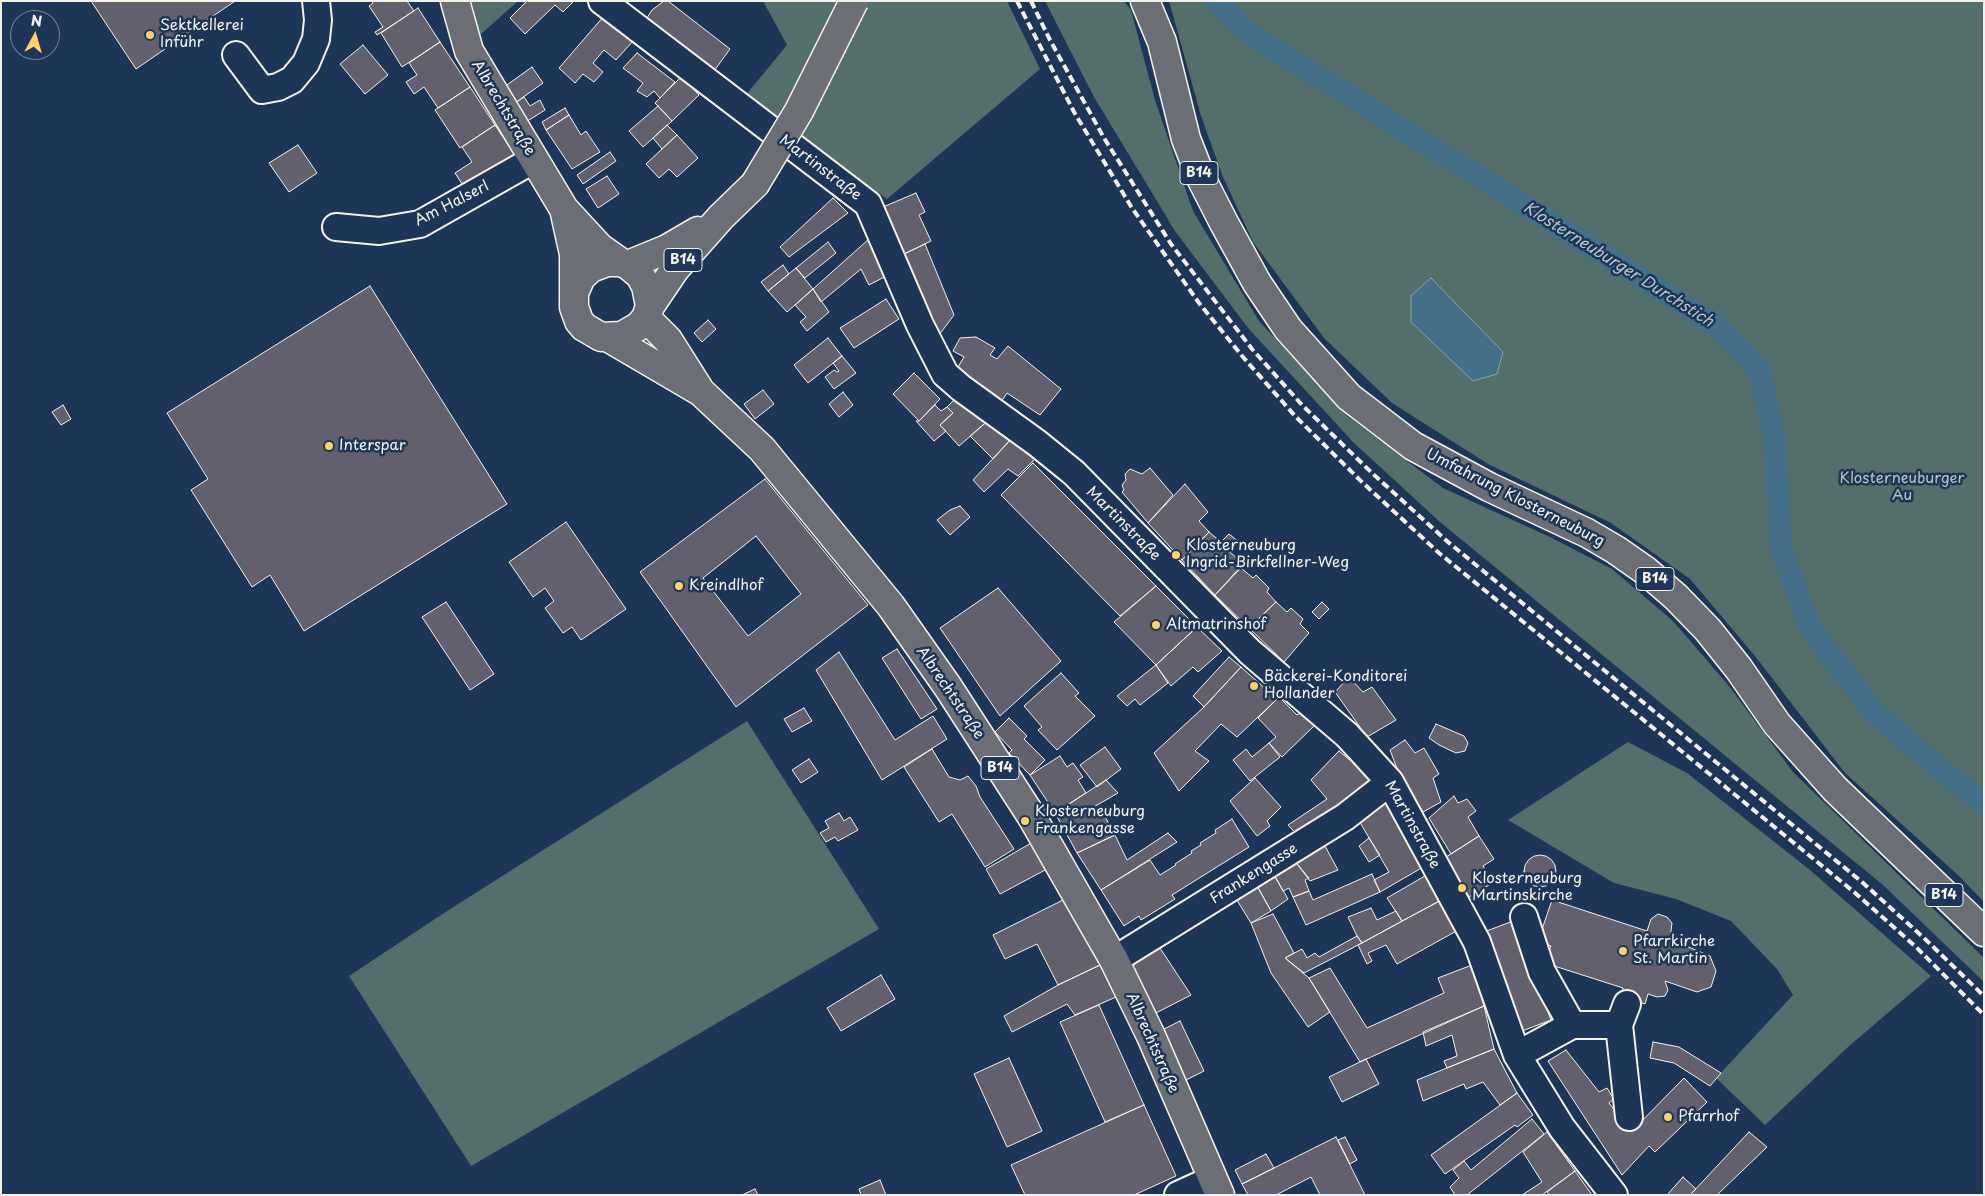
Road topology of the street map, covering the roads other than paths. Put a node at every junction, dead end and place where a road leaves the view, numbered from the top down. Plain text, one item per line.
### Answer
1 (316, 1) edge
2 (455, 1) edge
3 (602, 1) edge
4 (854, 1) edge
5 (1145, 1) edge
6 (236, 56) dead end
7 (533, 160) junction
8 (564, 209) junction
9 (721, 217) junction
10 (336, 226) dead end
11 (624, 264) junction
12 (574, 293) junction
13 (648, 312) junction
14 (609, 338) junction
15 (701, 392) junction
16 (1390, 782) junction
17 (1524, 917) dead end
18 (1984, 932) edge
19 (1114, 960) junction
20 (1572, 1025) junction
21 (1517, 1055) junction
22 (1629, 1116) dead end
23 (1216, 1187) edge
24 (1178, 1195) edge
25 (1614, 1195) edge

1 - 6 street
2 - 7 main road, Albrechtstraße
3 - 16 street, Martinstraße
4 - 9 main road, B14, bridge
5 - 18 main road, Umfahrung Klosterneuburg / B14
7 - 8 main road, Albrechtstraße
7 - 10 street, Am Halserl
8 - 11 main road, Albrechtstraße
8 - 12 main road, Albrechtstraße
9 - 11 main road, B14
9 - 13 main road, B14
11 - 12 main road, B14
11 - 13 main road
12 - 14 main road, B14
13 - 14 main road, B14
13 - 15 main road, Albrechtstraße / B14
14 - 15 main road, Albrechtstraße / B14
15 - 19 main road, Albrechtstraße / B14
16 - 19 street, Frankengasse
16 - 21 street, Martinstraße
17 - 20 street
19 - 23 main road, Albrechtstraße / B14
20 - 21 street
20 - 22 street
21 - 25 street, Martinstraße
23 - 24 street

